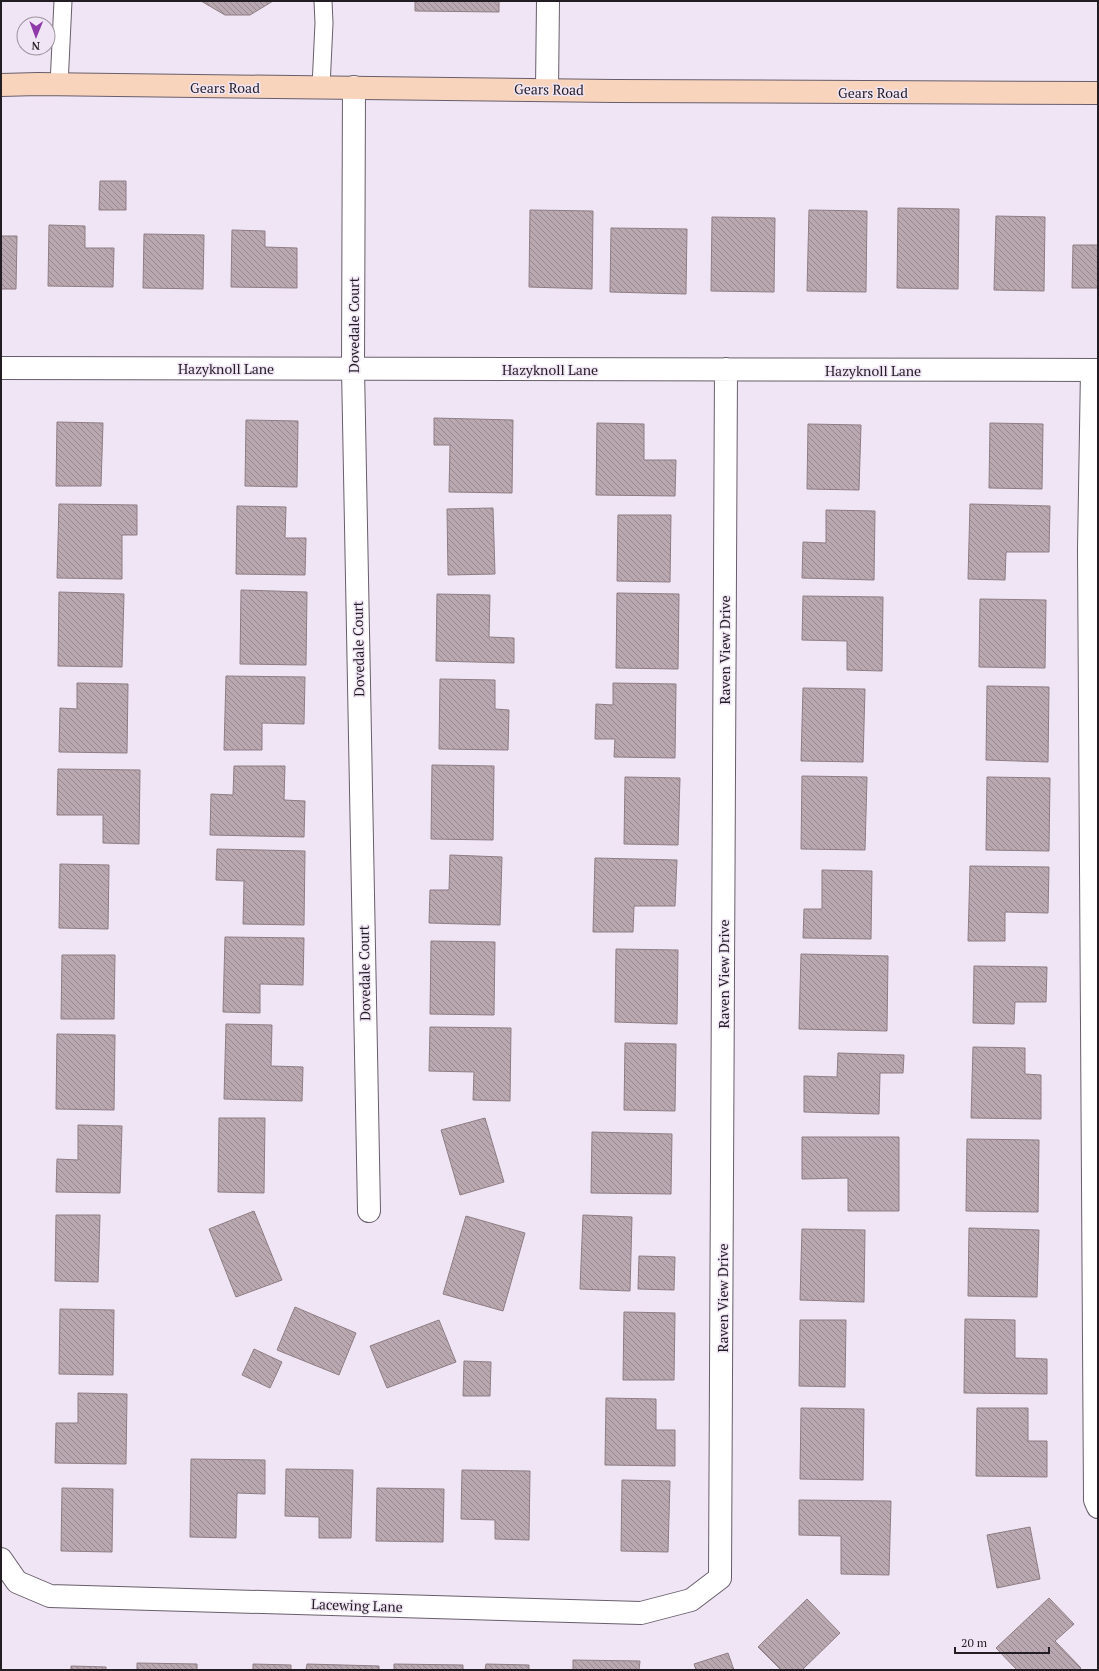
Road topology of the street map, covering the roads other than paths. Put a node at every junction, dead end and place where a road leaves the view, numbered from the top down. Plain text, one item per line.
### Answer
1 (63, 1) edge
2 (324, 1) edge
3 (548, 1) edge
4 (1, 85) edge
5 (59, 85) junction
6 (320, 87) junction
7 (354, 87) junction
8 (547, 89) junction
9 (1098, 93) edge
10 (1, 368) edge
11 (353, 368) junction
12 (726, 369) junction
13 (1095, 370) edge
14 (369, 1211) dead end
15 (1098, 1506) edge
16 (1, 1559) edge
17 (720, 1578) joint

1 - 5 lane
2 - 6 lane
3 - 8 street
4 - 5 main road, Gears Road
5 - 6 main road, Gears Road
6 - 7 main road, Gears Road
7 - 8 main road, Gears Road
7 - 11 street, Dovedale Court
8 - 9 main road, Gears Road
10 - 11 street, Hazyknoll Lane
11 - 12 street, Hazyknoll Lane
11 - 14 street, Dovedale Court
12 - 13 street, Hazyknoll Lane
12 - 17 street, Raven View Drive
13 - 15 street
16 - 17 street, Lacewing Lane

